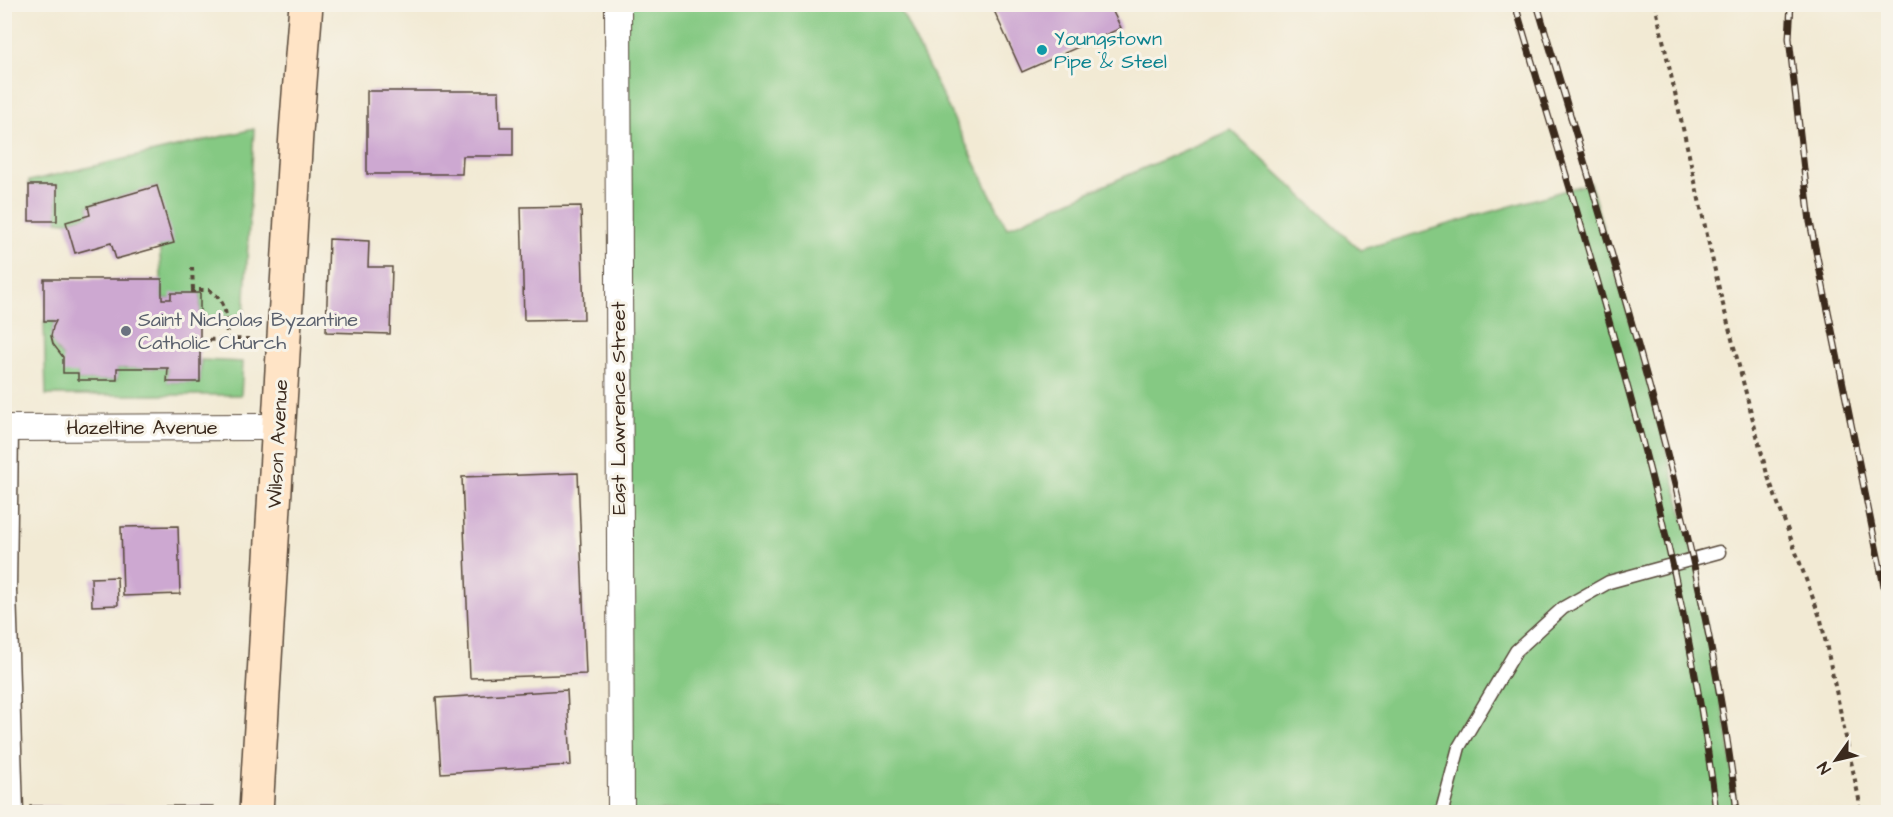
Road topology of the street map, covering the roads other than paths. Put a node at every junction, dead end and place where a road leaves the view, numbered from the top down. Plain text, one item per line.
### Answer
1 (306, 4) edge
2 (618, 4) edge
3 (279, 427) junction
4 (8, 428) edge
5 (1719, 552) dead end
6 (17, 813) edge
7 (256, 813) edge
8 (621, 813) edge
9 (1444, 813) edge

1 - 3 main road, Wilson Avenue
2 - 8 street, East Lawrence Street
3 - 4 street, Hazeltine Avenue
3 - 7 main road, Wilson Avenue
4 - 6 lane
5 - 9 lane

